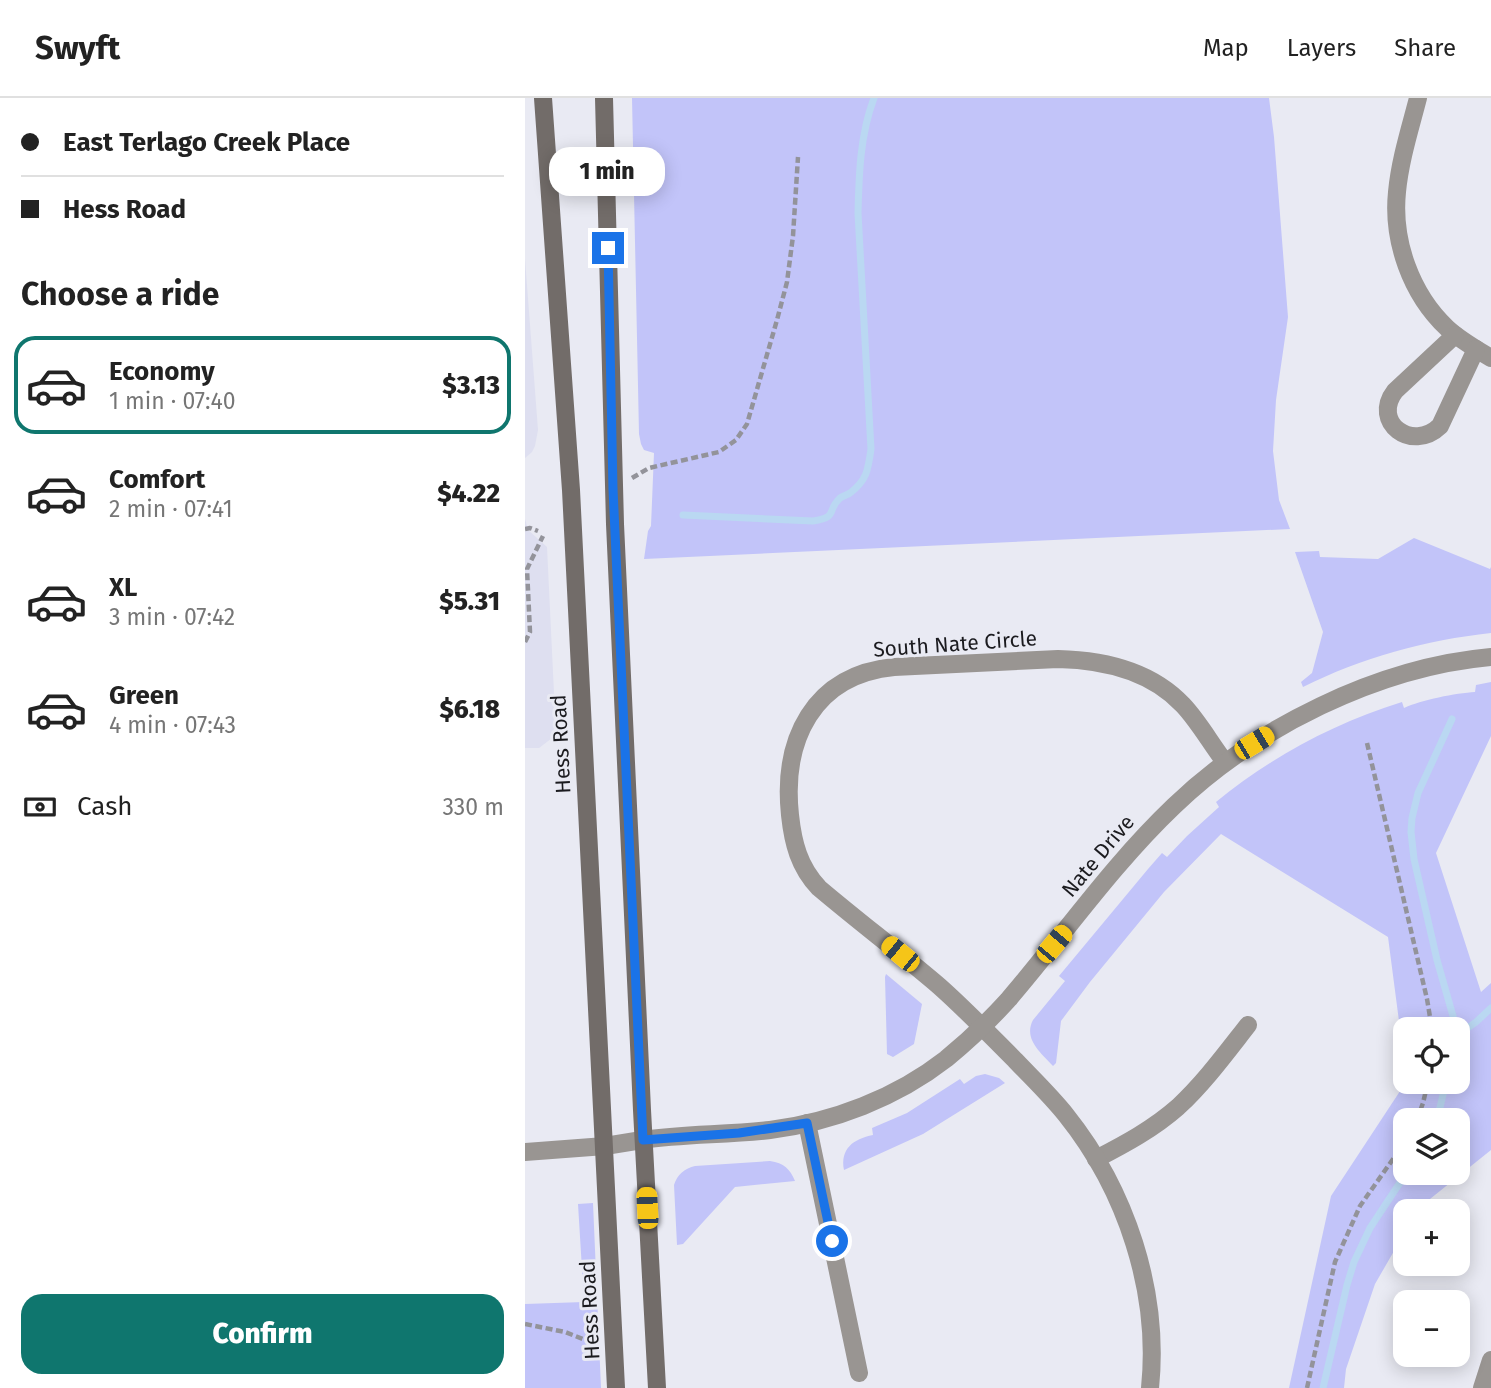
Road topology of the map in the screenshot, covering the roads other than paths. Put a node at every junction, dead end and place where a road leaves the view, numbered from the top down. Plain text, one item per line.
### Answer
1 (543, 98) edge
2 (604, 98) edge
3 (1417, 98) edge
4 (1455, 335) junction
5 (1483, 354) edge
6 (1491, 657) edge
7 (1225, 762) junction
8 (1248, 1025) dead end
9 (982, 1027) junction
10 (807, 1123) junction
11 (643, 1140) junction
12 (605, 1146) junction
13 (525, 1152) edge
14 (1096, 1159) junction
15 (1491, 1360) edge
16 (859, 1373) dead end
17 (616, 1388) edge
18 (657, 1388) edge
19 (1150, 1388) edge
20 (1482, 1388) edge

1 - 12 main road, Hess Road
2 - 11 main road
3 - 4 street
4 - 5 street
4 - 5 street
6 - 7 street, Nate Drive
7 - 9 street, Nate Drive
7 - 9 street, South Nate Circle
8 - 14 street
9 - 10 street, Nate Drive
9 - 14 street, South Nate Circle
10 - 11 street, Nate Drive
10 - 16 street
11 - 12 street, Nate Drive
11 - 18 main road
12 - 13 street, Nate Drive
12 - 17 main road, Hess Road
14 - 19 street, South Nate Circle
15 - 20 street

